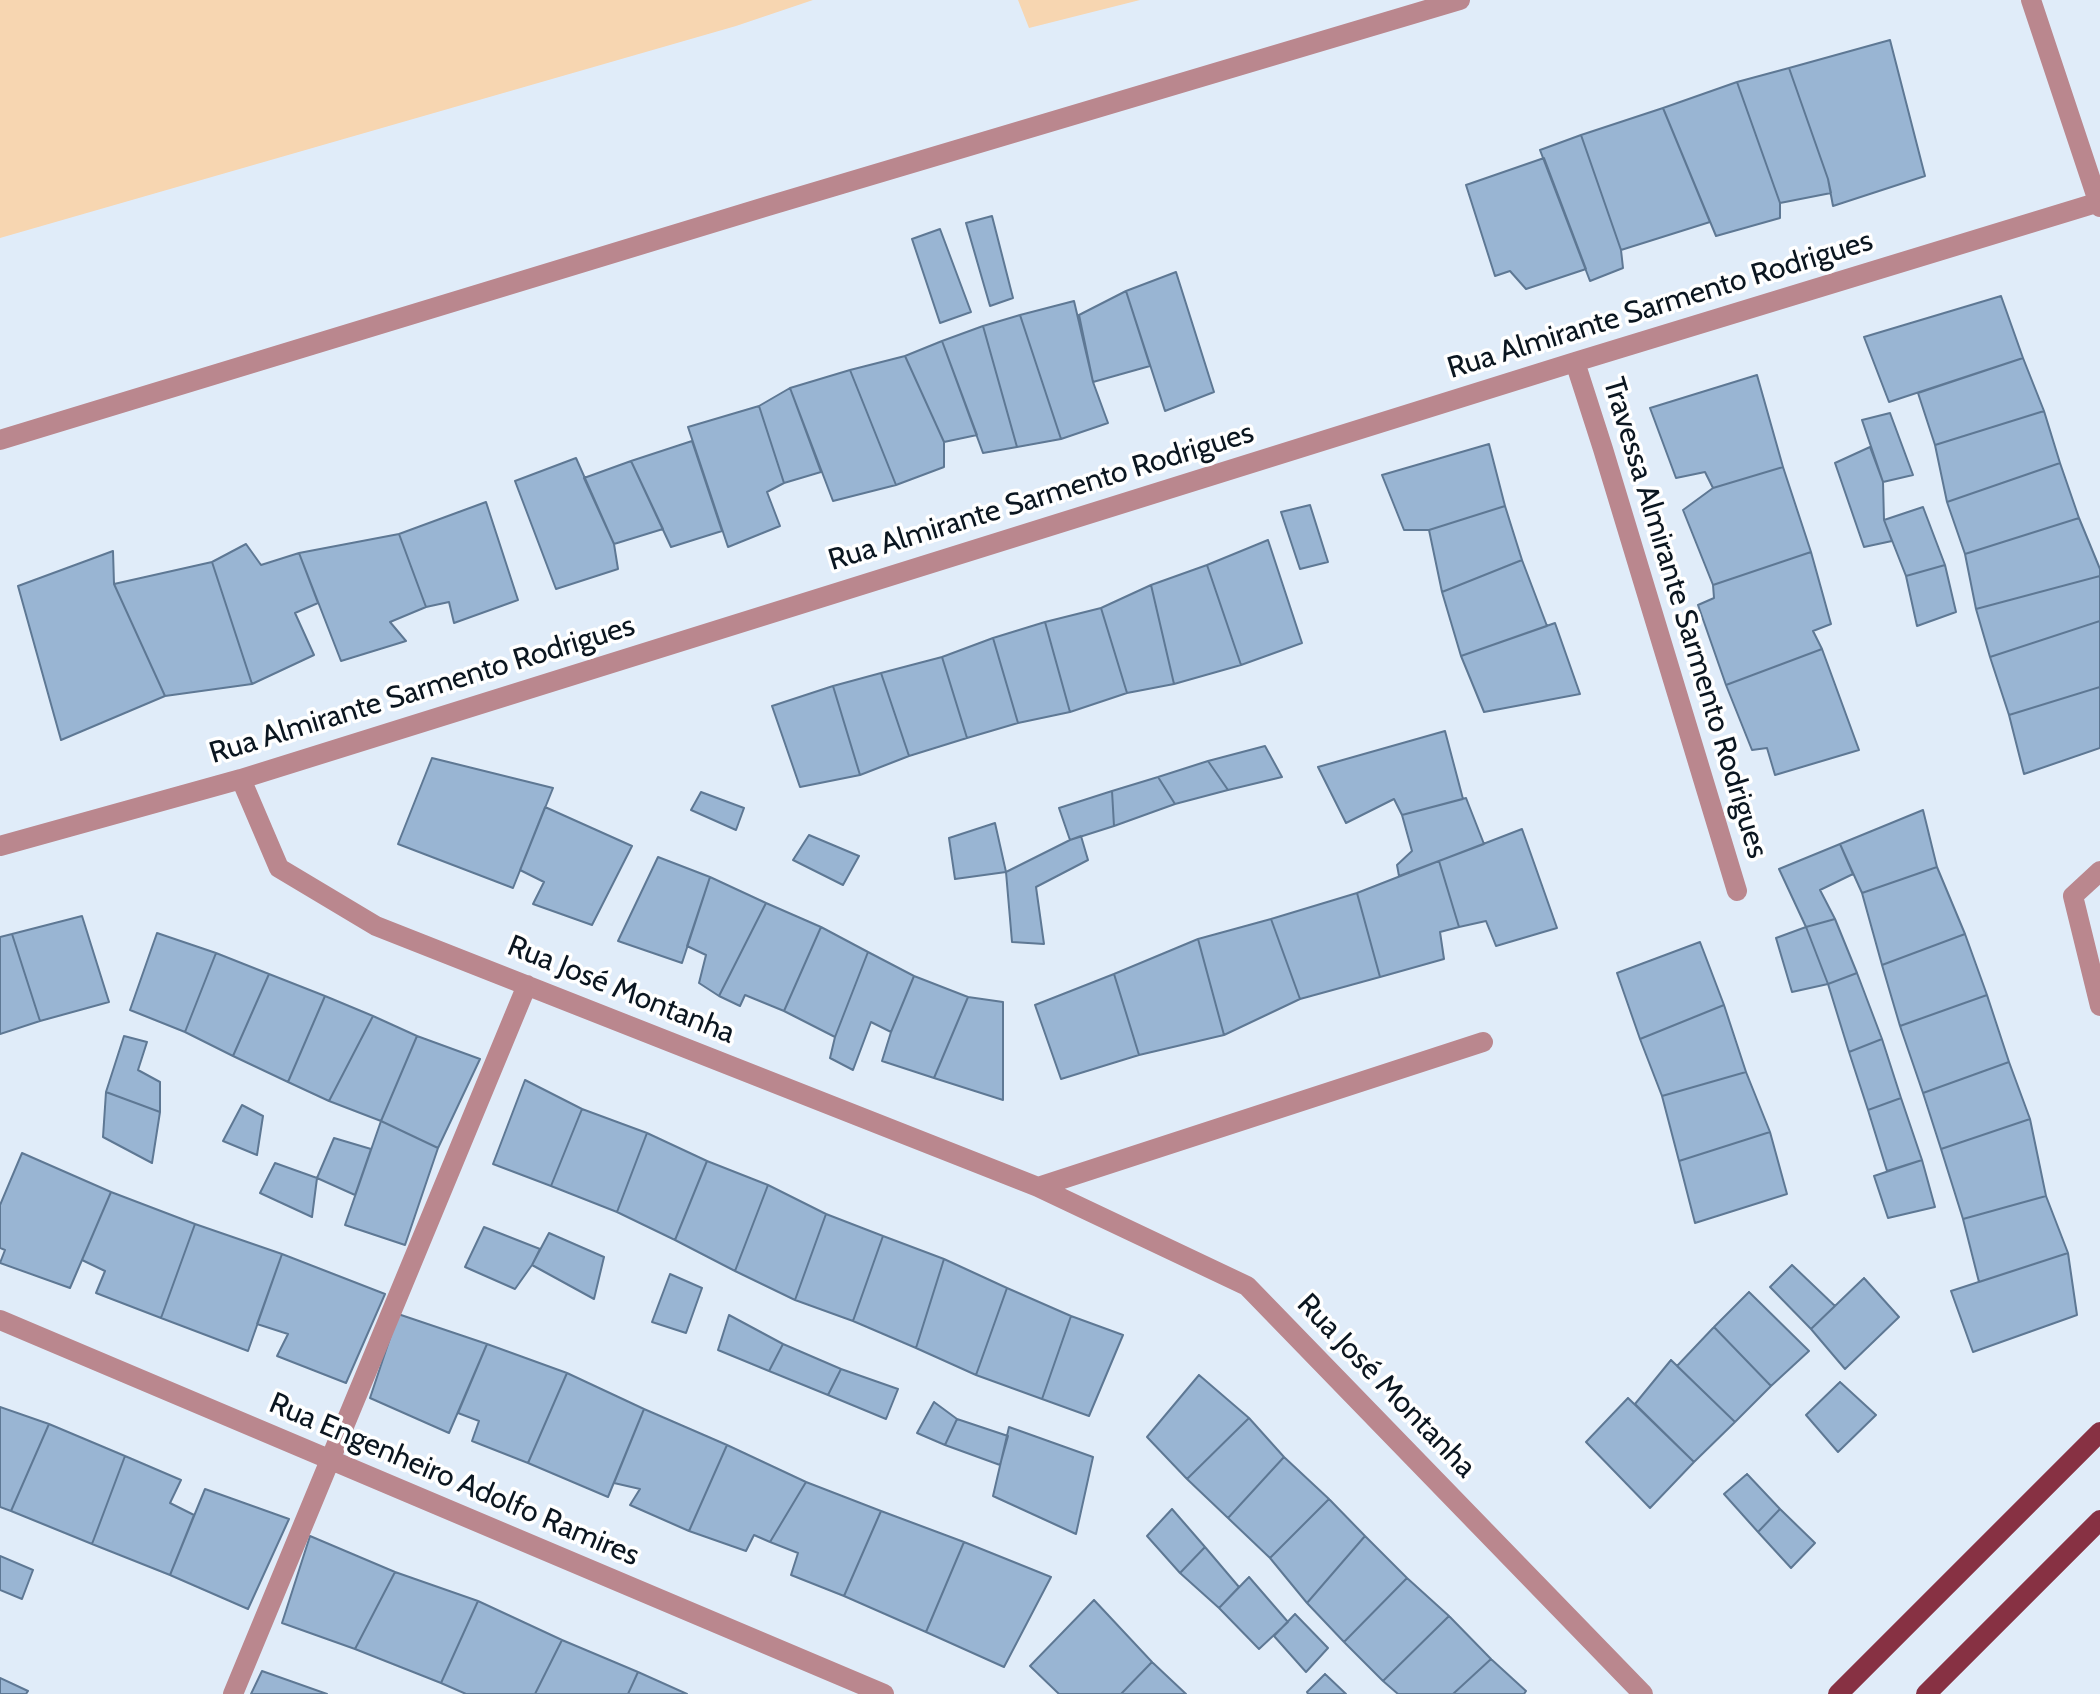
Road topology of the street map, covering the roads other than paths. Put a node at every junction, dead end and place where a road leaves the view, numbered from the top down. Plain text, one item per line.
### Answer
1 (1460, 0) edge
2 (2031, 0) edge
3 (2100, 205) edge
4 (1575, 362) junction
5 (0, 440) edge
6 (241, 779) junction
7 (0, 846) edge
8 (2100, 871) edge
9 (1737, 891) dead end
10 (527, 985) junction
11 (2100, 1006) edge
12 (1483, 1042) dead end
13 (1038, 1187) junction
14 (0, 1320) edge
15 (2100, 1432) edge
16 (331, 1460) junction
17 (2100, 1520) edge
18 (233, 1694) edge
19 (882, 1694) edge
20 (1643, 1694) edge
21 (1838, 1694) edge
22 (1926, 1694) edge

1 - 5 street
2 - 3 street
3 - 4 street, Rua Almirante Sarmento Rodrigues
4 - 6 street, Rua Almirante Sarmento Rodrigues
4 - 9 street, Travessa Almirante Sarmento Rodrigues
6 - 7 street, Rua Almirante Sarmento Rodrigues
6 - 10 street, Rua José Montanha
8 - 11 street
10 - 13 street, Rua José Montanha
10 - 16 street
12 - 13 street
13 - 20 street, Rua José Montanha
14 - 16 street, Rua Engenheiro Adolfo Ramires
15 - 21 main road
16 - 18 street
16 - 19 street, Rua Engenheiro Adolfo Ramires
17 - 22 main road

